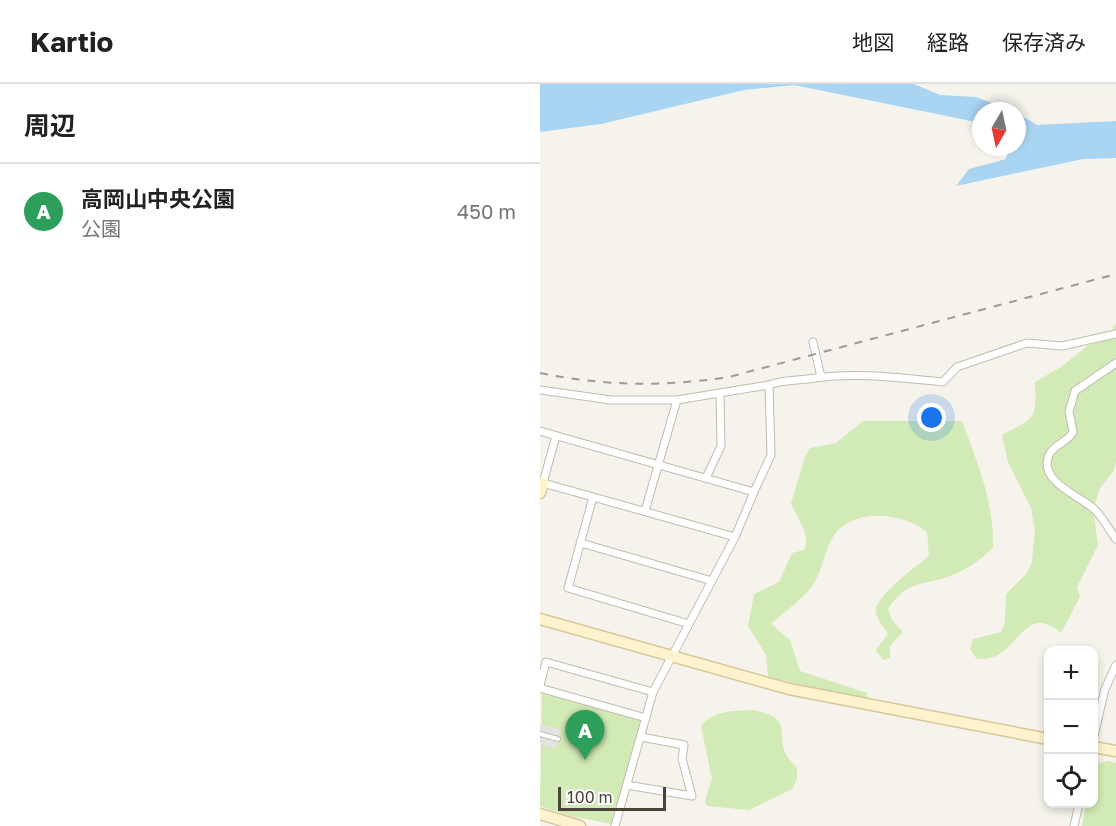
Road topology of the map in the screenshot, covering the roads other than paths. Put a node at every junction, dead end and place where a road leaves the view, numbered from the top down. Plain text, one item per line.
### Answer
1 (1116, 334) edge
2 (813, 342) dead end
3 (1116, 363) edge
4 (820, 377) junction
5 (769, 385) junction
6 (540, 390) edge
7 (720, 395) junction
8 (676, 400) junction
9 (540, 431) edge
10 (556, 436) junction
11 (658, 465) junction
12 (706, 478) junction
13 (541, 486) edge
14 (754, 492) junction
15 (593, 497) junction
16 (645, 511) junction
17 (735, 537) junction
18 (1116, 539) edge
19 (580, 543) junction
20 (712, 581) junction
21 (540, 620) edge
22 (689, 624) junction
23 (672, 657) junction
24 (1116, 665) edge
25 (540, 687) edge
26 (653, 692) junction
27 (646, 718) junction
28 (1098, 720) edge
29 (540, 734) edge
30 (641, 737) junction
31 (1044, 738) edge
32 (558, 739) dead end
33 (1098, 748) edge
34 (1116, 751) edge
35 (627, 786) junction
36 (1078, 808) edge
37 (540, 814) edge
38 (580, 826) edge
39 (615, 826) edge
40 (1074, 826) edge

1 - 4 street
2 - 4 street
3 - 18 street
4 - 5 street
5 - 7 street
5 - 14 street
6 - 8 street
7 - 8 street
7 - 12 street
8 - 11 street
9 - 10 street
10 - 11 street
10 - 13 street
11 - 12 street
11 - 16 street
12 - 14 street
13 - 15 street
14 - 17 street
15 - 16 street
15 - 19 street
16 - 17 street
17 - 20 street
19 - 20 street
19 - 22 street
20 - 22 street
21 - 23 street
22 - 23 street
23 - 26 street
23 - 31 street
24 - 28 street
25 - 26 street
25 - 27 street
26 - 27 street
27 - 30 street
29 - 32 lane
30 - 35 street
30 - 35 street
33 - 34 street
35 - 39 street
36 - 40 street
37 - 38 street

